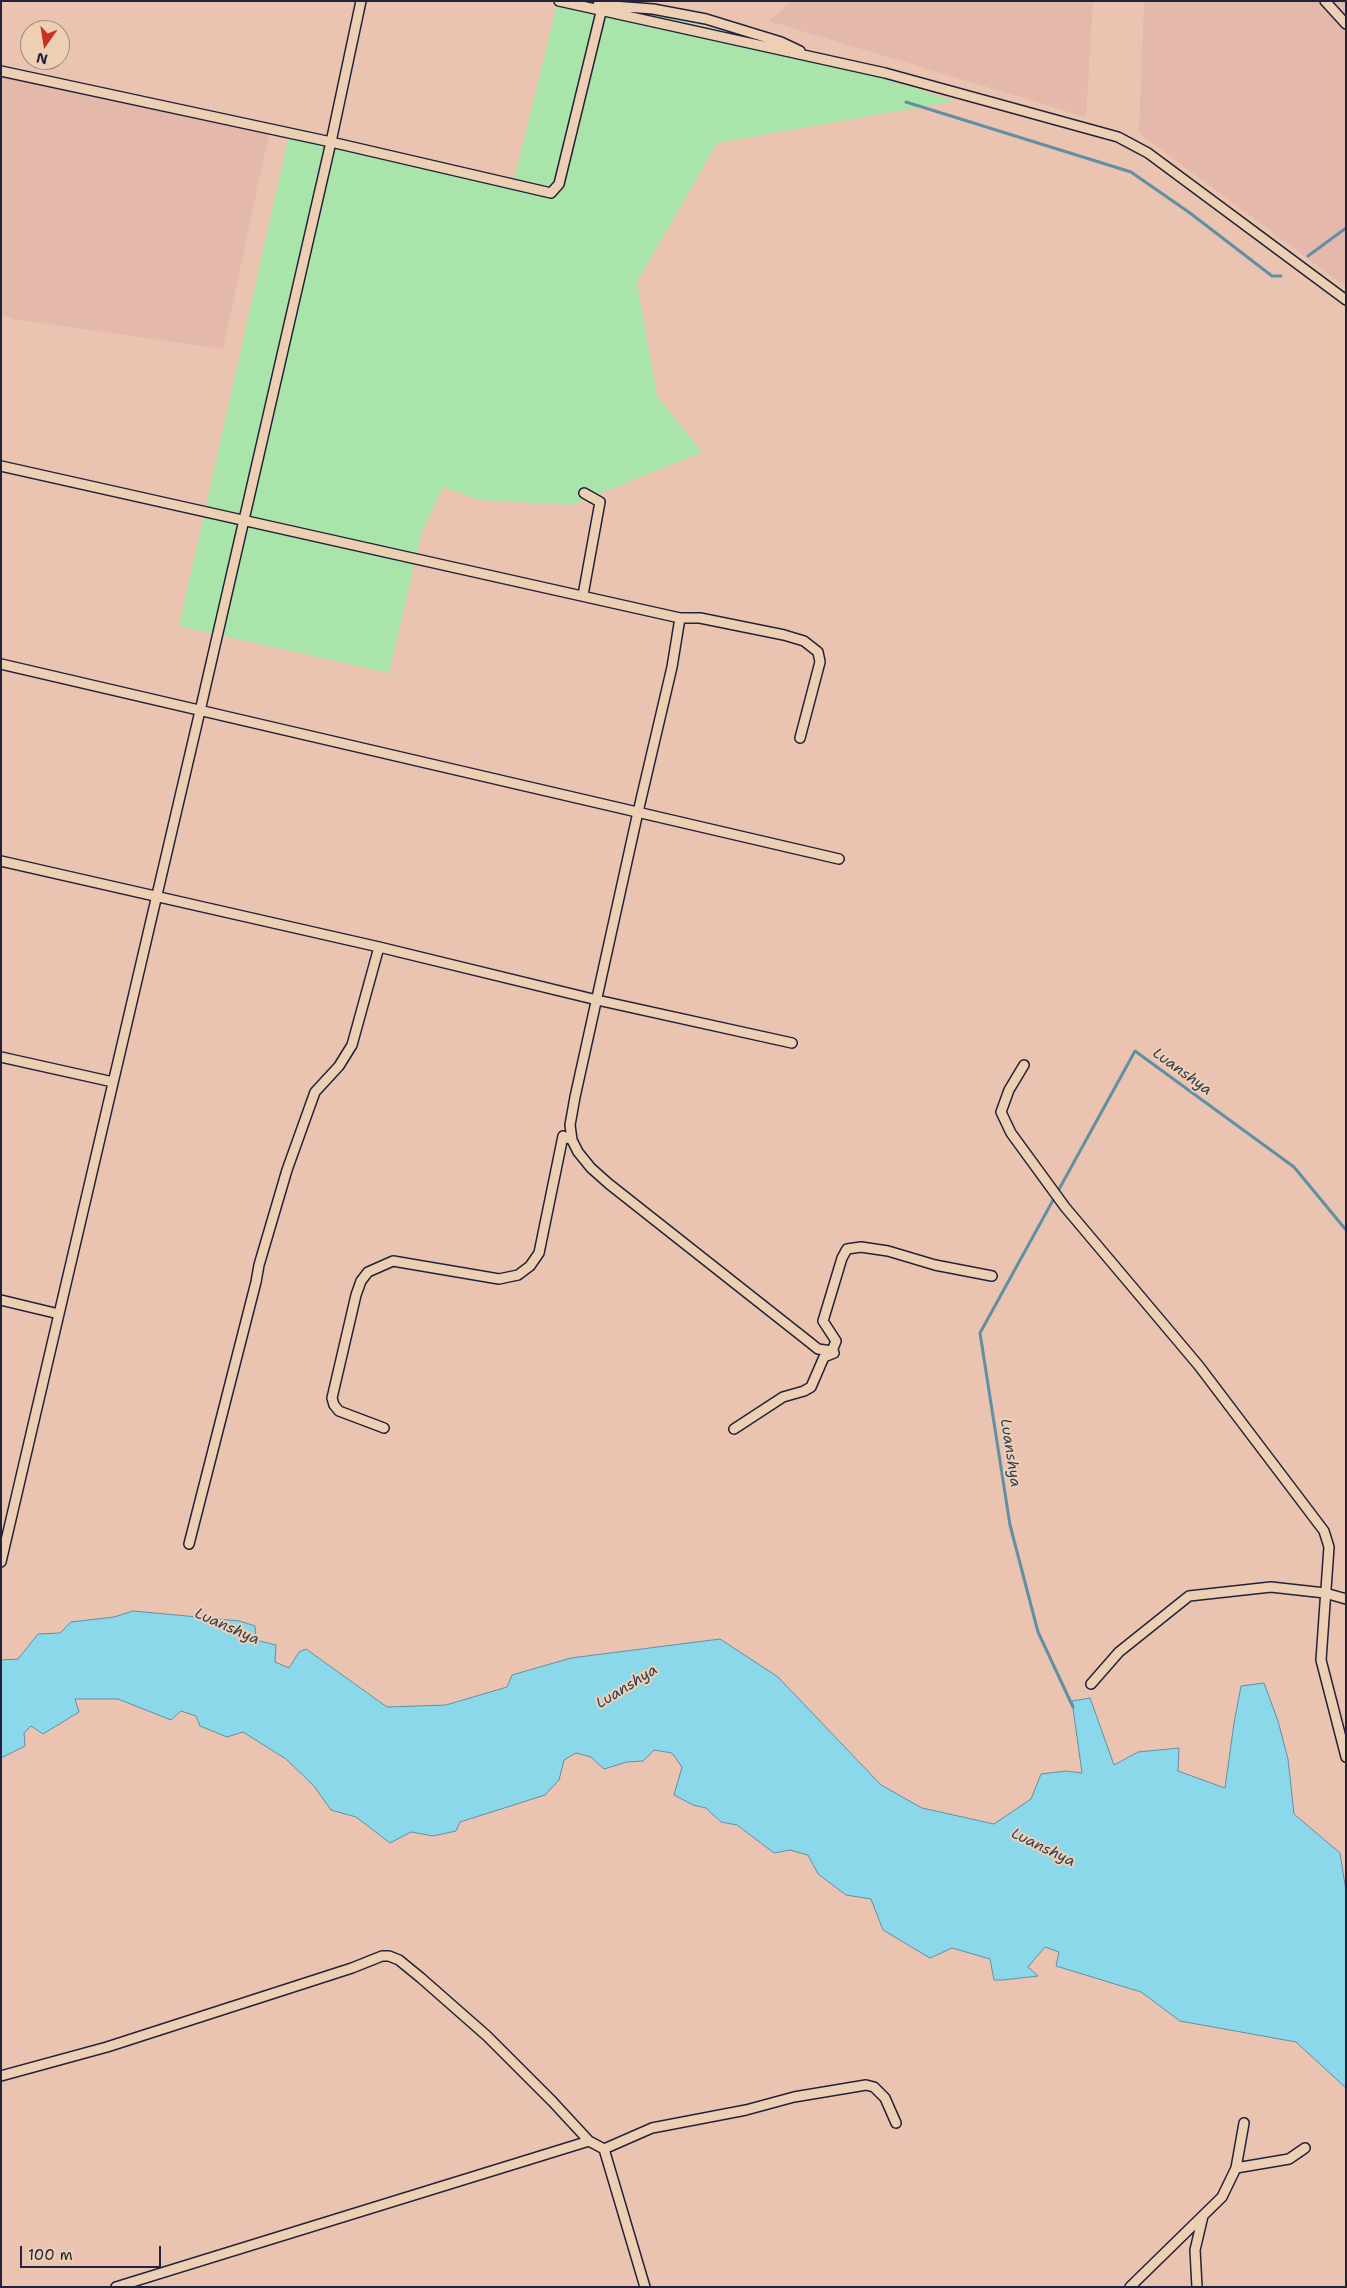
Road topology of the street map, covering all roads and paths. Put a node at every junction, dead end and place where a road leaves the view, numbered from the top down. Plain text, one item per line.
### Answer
1 (361, 1) edge
2 (559, 1) edge
3 (1325, 1) edge
4 (602, 8) junction
5 (723, 24) junction
6 (1346, 24) edge
7 (719, 37) junction
8 (811, 55) junction
9 (1, 71) edge
10 (331, 142) junction
11 (1346, 300) edge
12 (1, 466) edge
13 (584, 493) dead end
14 (244, 519) junction
15 (583, 595) junction
16 (680, 618) junction
17 (1, 664) edge
18 (200, 711) junction
19 (800, 738) dead end
20 (638, 812) junction
21 (839, 859) dead end
22 (1, 861) edge
23 (155, 897) junction
24 (379, 948) junction
25 (597, 1000) junction
26 (792, 1043) dead end
27 (1, 1057) edge
28 (1024, 1065) dead end
29 (113, 1082) junction
30 (572, 1140) junction
31 (992, 1276) dead end
32 (1, 1300) edge
33 (59, 1314) junction
34 (832, 1351) junction
35 (384, 1428) dead end
36 (734, 1429) dead end
37 (4, 1544) edge
38 (188, 1544) dead end
39 (1, 1562) edge
40 (1325, 1593) junction
41 (1346, 1599) edge
42 (1091, 1684) dead end
43 (1346, 1757) edge
44 (1, 2076) edge
45 (896, 2123) dead end
46 (1244, 2123) dead end
47 (589, 2142) junction
48 (1305, 2148) dead end
49 (604, 2149) junction
50 (1236, 2168) junction
51 (1203, 2215) junction
52 (116, 2287) edge
53 (645, 2287) edge
54 (1130, 2287) edge
55 (1198, 2287) edge

1 - 10 street
2 - 4 street
3 - 6 street
4 - 5 street
4 - 7 street
4 - 10 street
5 - 7 street
5 - 8 street
7 - 8 street
8 - 11 street
9 - 10 street
10 - 14 street
12 - 14 street
13 - 15 street
14 - 15 street
14 - 18 street
15 - 16 street
16 - 19 street
16 - 20 street
17 - 18 street
18 - 20 street
18 - 23 street
20 - 21 street
20 - 25 street
22 - 23 street
23 - 24 street
23 - 29 street
24 - 25 street
24 - 38 street
25 - 26 street
25 - 30 street
27 - 29 street
28 - 40 street
29 - 33 street
30 - 34 street
30 - 35 street
31 - 34 street
32 - 33 street
33 - 37 street
34 - 36 street
37 - 39 street
40 - 41 street
40 - 42 street
40 - 43 street
44 - 47 street
45 - 49 street
46 - 50 street
47 - 49 street
47 - 52 street
48 - 50 street
49 - 53 street
50 - 51 street
51 - 54 street
51 - 55 street

